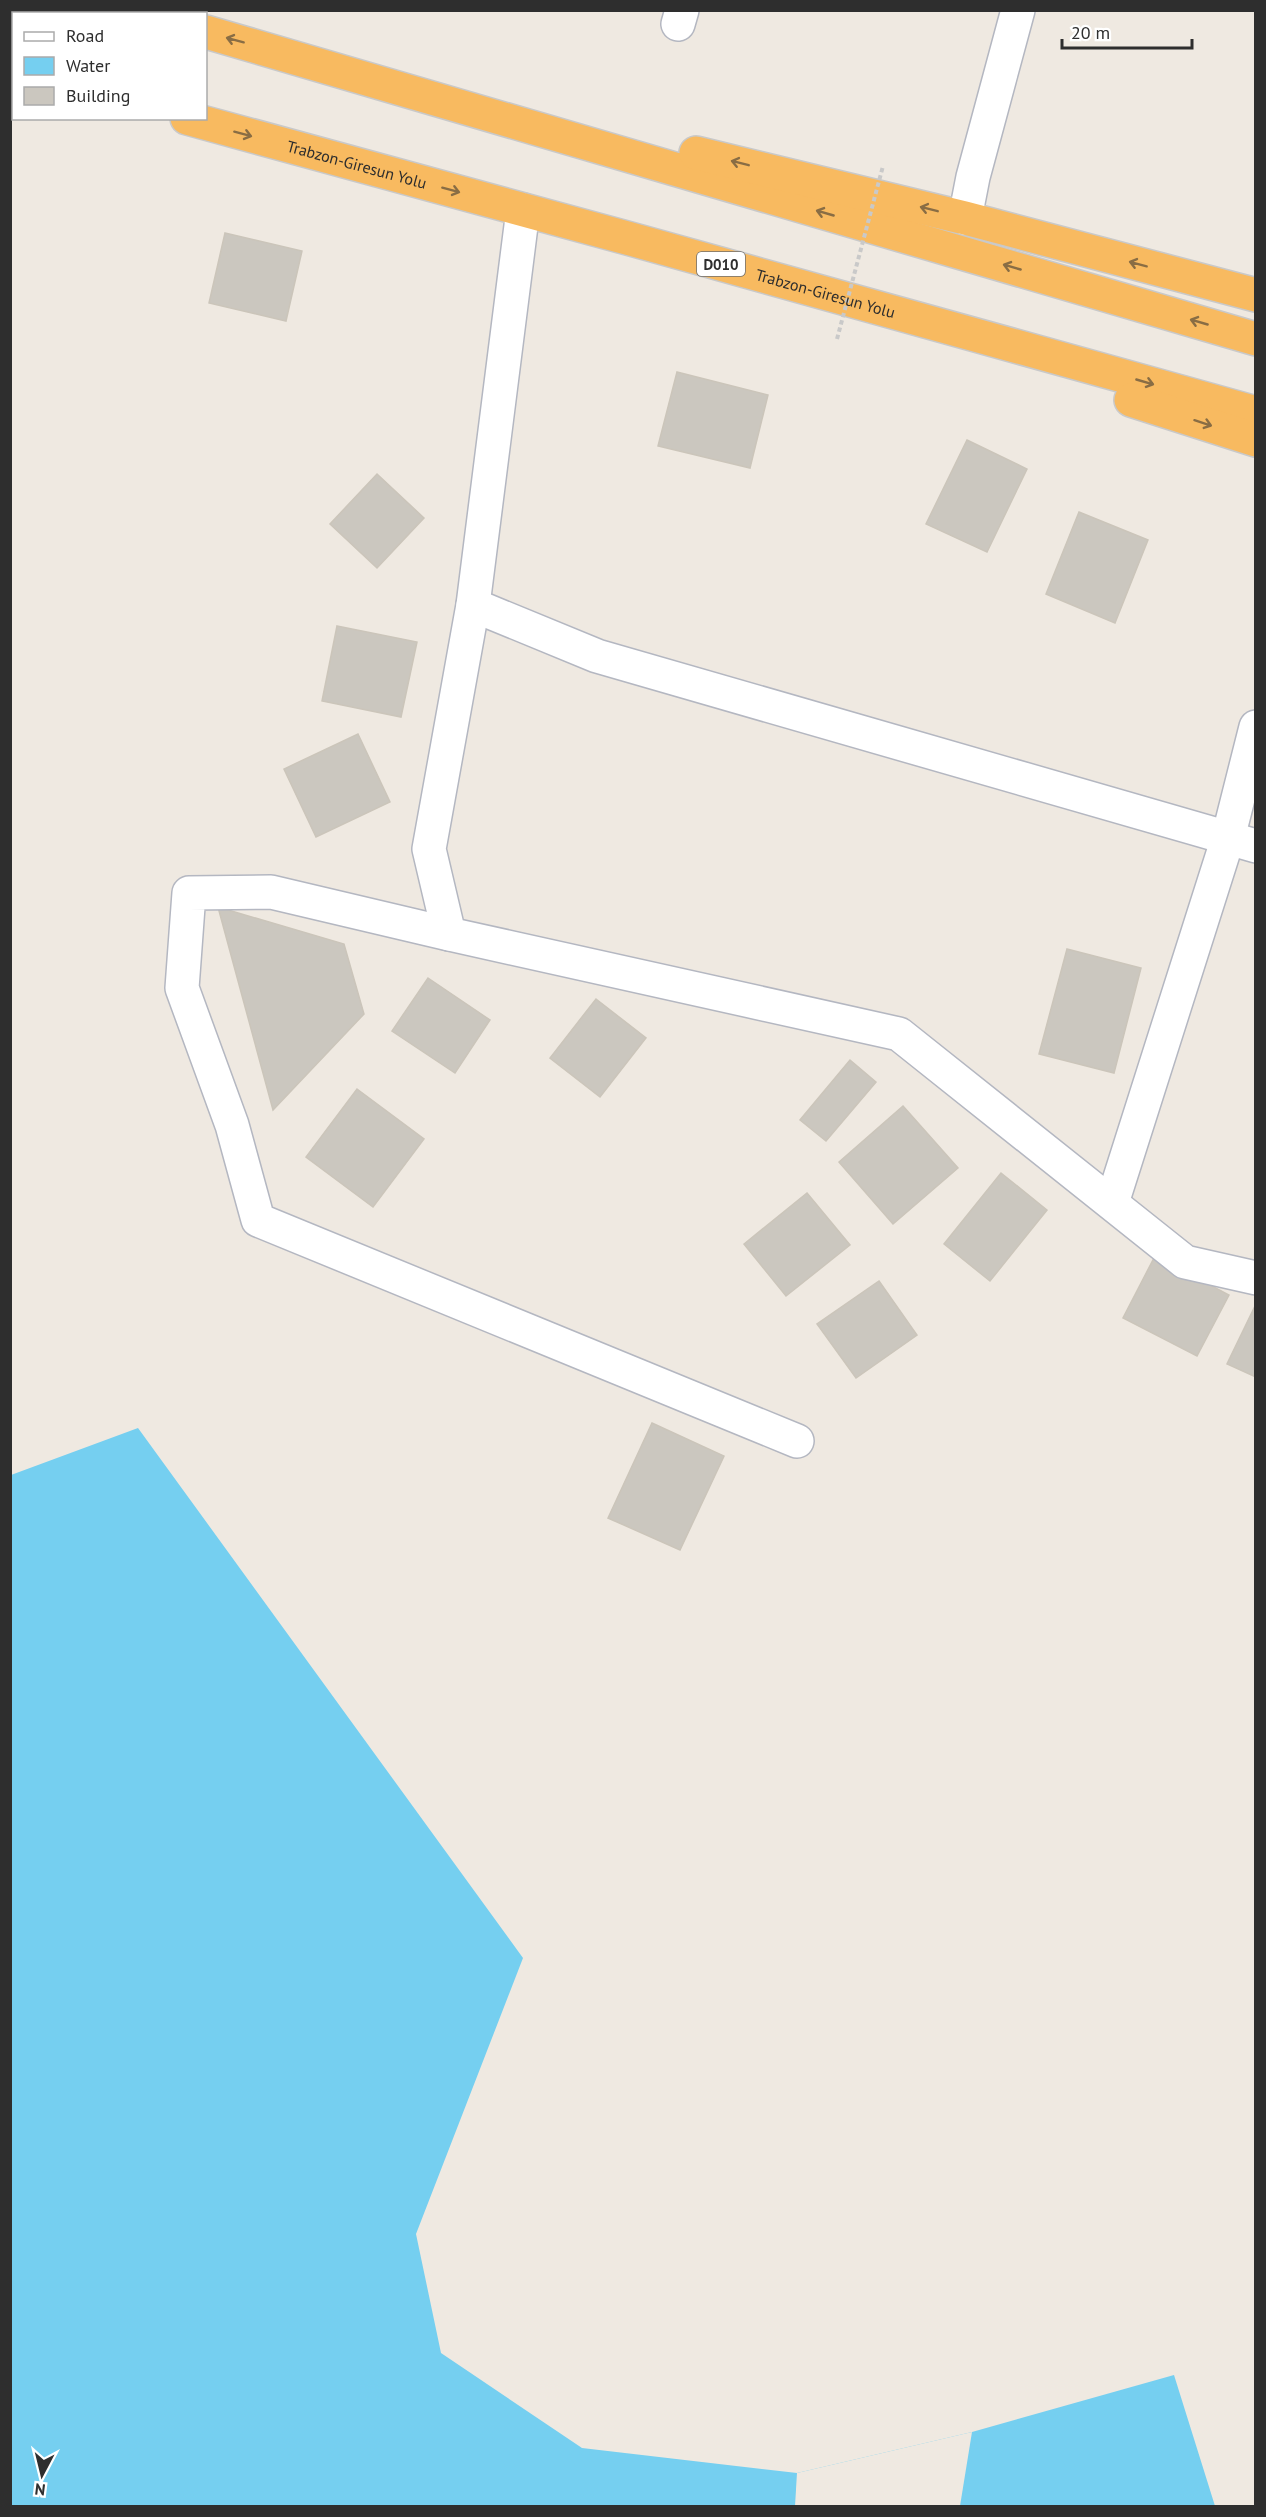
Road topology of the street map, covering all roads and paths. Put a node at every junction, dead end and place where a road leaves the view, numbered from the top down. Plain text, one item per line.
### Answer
1 (1018, 10) edge
2 (207, 32) edge
3 (284, 54) junction
4 (194, 120) edge
5 (883, 166) dead end
6 (523, 210) junction
7 (965, 218) junction
8 (627, 238) junction
9 (1256, 295) edge
10 (837, 339) dead end
11 (1256, 339) edge
12 (1256, 413) edge
13 (1256, 440) edge
14 (473, 605) junction
15 (1256, 727) edge
16 (1242, 842) edge
17 (449, 934) junction
18 (1112, 1203) junction
19 (1256, 1278) edge
20 (797, 1441) dead end

1 - 7 street
3 -> 2 highway
7 -> 3 highway
11 -> 3 highway
4 -> 6 highway, Trabzon-Giresun Yolu / D010
5 - 10 path, bridge
6 - 8 highway, Trabzon-Giresun Yolu / D010
6 - 14 street
9 -> 7 highway
8 -> 12 highway, Trabzon-Giresun Yolu / D010
8 -> 13 highway
14 - 16 street
14 - 17 street
15 - 16 street
16 - 18 street
17 - 18 street
17 - 20 street
18 - 19 street

